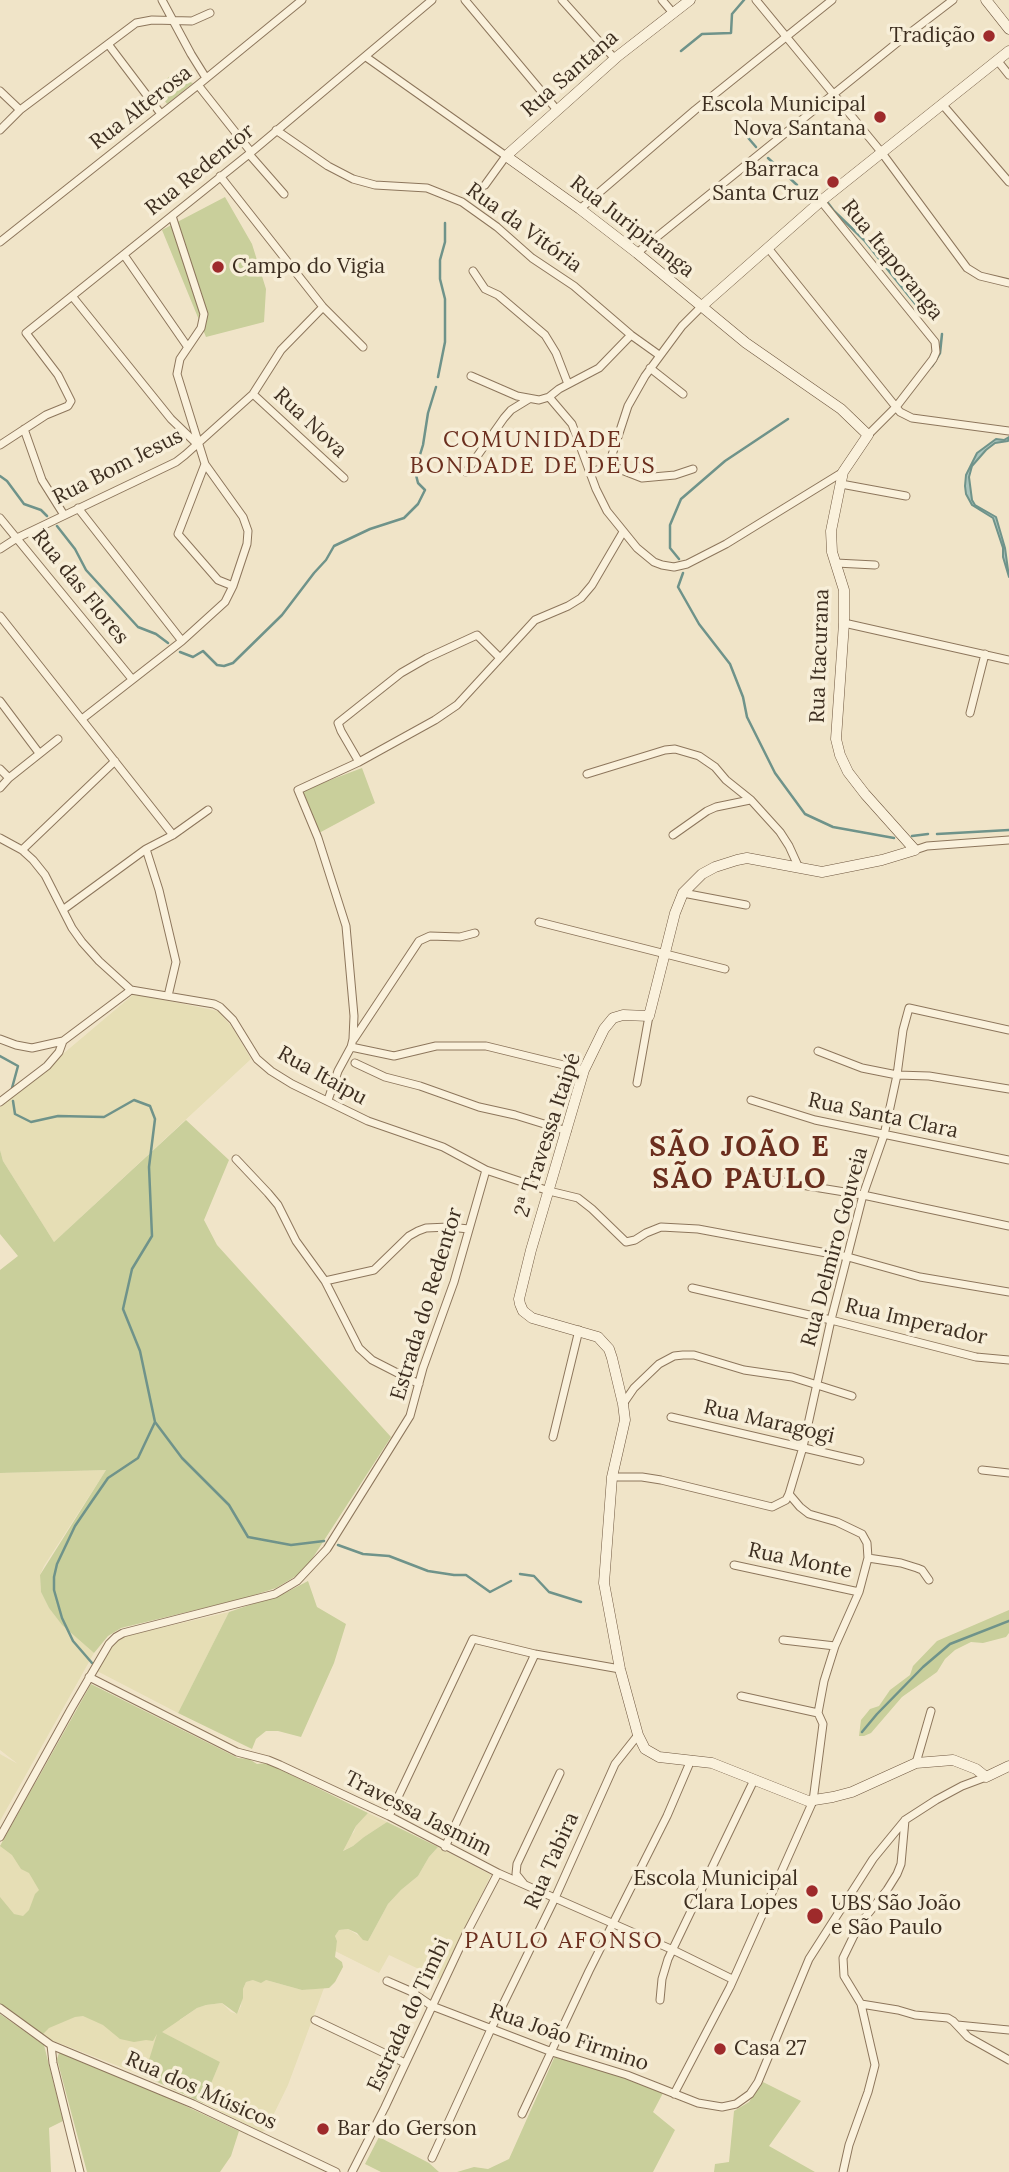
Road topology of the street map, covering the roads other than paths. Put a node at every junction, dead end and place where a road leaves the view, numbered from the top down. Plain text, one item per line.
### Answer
1 (162, 0) edge
2 (302, 0) edge
3 (432, 0) edge
4 (465, 0) edge
5 (562, 0) edge
6 (662, 0) edge
7 (690, 0) edge
8 (756, 0) edge
9 (832, 0) edge
10 (953, 0) edge
11 (986, 0) edge
12 (209, 13) dead end
13 (673, 13) junction
14 (171, 20) junction
15 (1009, 29) edge
16 (785, 36) junction
17 (108, 44) junction
18 (1009, 51) edge
19 (366, 57) junction
20 (615, 59) junction
21 (997, 60) junction
22 (1009, 75) edge
23 (206, 78) junction
24 (198, 85) junction
25 (0, 91) edge
26 (834, 94) junction
27 (942, 104) junction
28 (20, 110) junction
29 (557, 110) junction
30 (161, 114) junction
31 (0, 130) edge
32 (276, 130) junction
33 (250, 153) junction
34 (882, 153) junction
35 (506, 156) junction
36 (220, 176) junction
37 (1009, 182) edge
38 (485, 185) dead end
39 (284, 194) dead end
40 (821, 201) junction
41 (580, 209) junction
42 (172, 216) junction
43 (0, 242) edge
44 (768, 248) junction
45 (637, 253) junction
46 (124, 255) junction
47 (473, 271) dead end
48 (1008, 281) edge
49 (72, 296) junction
50 (702, 306) junction
51 (323, 307) junction
52 (631, 335) junction
53 (935, 342) joint
54 (187, 346) junction
55 (363, 347) dead end
56 (660, 355) junction
57 (650, 368) junction
58 (471, 376) dead end
59 (568, 384) junction
60 (253, 394) junction
61 (683, 394) dead end
62 (549, 397) junction
63 (529, 399) junction
64 (893, 410) junction
65 (24, 429) junction
66 (1009, 432) edge
67 (869, 435) junction
68 (0, 445) edge
69 (198, 445) junction
70 (610, 461) junction
71 (205, 464) junction
72 (693, 470) dead end
73 (466, 472) dead end
74 (592, 472) junction
75 (843, 472) junction
76 (344, 478) dead end
77 (841, 484) junction
78 (906, 496) dead end
79 (78, 508) junction
80 (64, 515) junction
81 (0, 518) edge
82 (624, 532) junction
83 (18, 538) junction
84 (0, 549) edge
85 (836, 563) junction
86 (875, 565) dead end
87 (233, 586) junction
88 (0, 616) edge
89 (844, 623) junction
90 (182, 641) junction
91 (985, 654) junction
92 (499, 657) junction
93 (1009, 660) edge
94 (132, 679) junction
95 (0, 701) edge
96 (970, 713) dead end
97 (82, 719) junction
98 (58, 739) dead end
99 (39, 753) junction
100 (115, 761) junction
101 (359, 762) junction
102 (0, 769) edge
103 (587, 774) dead end
104 (9, 778) junction
105 (0, 788) edge
106 (751, 800) junction
107 (208, 810) dead end
108 (173, 835) junction
109 (673, 835) dead end
110 (0, 838) edge
111 (1009, 840) edge
112 (146, 849) junction
113 (22, 850) junction
114 (915, 850) junction
115 (799, 868) junction
116 (683, 893) junction
117 (746, 905) dead end
118 (64, 909) junction
119 (539, 922) dead end
120 (475, 933) dead end
121 (664, 954) junction
122 (725, 969) dead end
123 (131, 990) junction
124 (168, 996) junction
125 (649, 1016) junction
126 (1009, 1030) edge
127 (0, 1039) edge
128 (63, 1041) junction
129 (352, 1043) junction
130 (818, 1051) dead end
131 (355, 1063) dead end
132 (584, 1070) junction
133 (897, 1075) junction
134 (637, 1083) dead end
135 (1009, 1089) edge
136 (328, 1100) junction
137 (751, 1100) dead end
138 (0, 1102) edge
139 (566, 1131) junction
140 (884, 1135) junction
141 (236, 1159) dead end
142 (1009, 1160) edge
143 (486, 1170) junction
144 (728, 1173) dead end
145 (549, 1191) junction
146 (863, 1195) junction
147 (1009, 1226) edge
148 (469, 1229) junction
149 (848, 1257) junction
150 (325, 1281) junction
151 (692, 1287) dead end
152 (1009, 1293) edge
153 (831, 1320) junction
154 (579, 1330) junction
155 (1009, 1360) edge
156 (419, 1384) junction
157 (818, 1384) junction
158 (852, 1396) dead end
159 (623, 1404) junction
160 (671, 1417) dead end
161 (553, 1437) dead end
162 (803, 1447) junction
163 (860, 1461) dead end
164 (982, 1470) dead end
165 (1009, 1473) edge
166 (612, 1476) junction
167 (789, 1494) junction
168 (868, 1559) junction
169 (734, 1564) dead end
170 (929, 1580) dead end
171 (859, 1592) junction
172 (783, 1640) dead end
173 (835, 1646) junction
174 (535, 1654) junction
175 (620, 1669) junction
176 (89, 1677) junction
177 (741, 1696) dead end
178 (931, 1711) dead end
179 (818, 1713) junction
180 (638, 1735) junction
181 (691, 1760) junction
182 (916, 1763) junction
183 (1009, 1766) edge
184 (560, 1773) dead end
185 (986, 1777) junction
186 (754, 1780) junction
187 (813, 1801) junction
188 (389, 1816) junction
189 (905, 1820) junction
190 (0, 1837) edge
191 (445, 1847) junction
192 (498, 1874) junction
193 (524, 1885) junction
194 (555, 1898) junction
195 (613, 1926) junction
196 (673, 1950) junction
197 (733, 1979) junction
198 (387, 1981) dead end
199 (660, 2000) dead end
200 (861, 2004) junction
201 (432, 2006) junction
202 (0, 2008) edge
203 (315, 2020) dead end
204 (957, 2025) junction
205 (491, 2029) junction
206 (1009, 2030) edge
207 (51, 2045) junction
208 (552, 2052) junction
209 (1009, 2060) edge
210 (405, 2063) junction
211 (674, 2094) junction
212 (522, 2114) dead end
213 (432, 2158) dead end
214 (80, 2172) edge
215 (336, 2172) edge
216 (352, 2172) edge
217 (843, 2172) edge

1 - 14 street
2 - 23 street, Rua Alterosa
3 - 19 street
4 - 29 street
5 - 20 street
6 - 13 street
7 - 13 street, Rua Santana
8 - 16 street
9 - 16 street
10 - 26 street
11 - 15 street
12 - 14 street
13 - 20 street, Rua Santana
14 - 17 street
14 - 23 street
16 - 26 street
16 - 41 street
17 - 28 street
17 - 30 street
18 - 21 street
19 - 32 street, Rua Redentor
19 - 35 street, Rua Juripiranga
20 - 29 street, Rua Santana
21 - 22 street
21 - 27 street
23 - 24 street, Rua Alterosa
24 - 30 street, Rua Alterosa
24 - 33 street
25 - 28 street
26 - 34 street
26 - 45 street
27 - 34 street
27 - 37 street
28 - 31 street
29 - 35 street, Rua Santana
30 - 43 street, Rua Alterosa
32 - 33 street, Rua Redentor
32 - 52 street, Rua da Vitória
33 - 36 street, Rua Redentor
33 - 39 street
34 - 40 street
34 - 48 street
35 - 38 street, Rua Santana
35 - 41 street, Rua Juripiranga
36 - 42 street, Rua Redentor
36 - 51 street
40 - 44 street
40 - 53 street, Rua Itaporanga
41 - 45 street, Rua Juripiranga
42 - 46 street, Rua Redentor
42 - 54 street
44 - 50 street
44 - 64 street
45 - 50 street, Rua Juripiranga
46 - 49 street, Rua Redentor
46 - 54 street
47 - 59 street
49 - 65 street, Rua Redentor
49 - 69 street
50 - 56 street
50 - 67 street, Rua Juripiranga
51 - 55 street
51 - 60 street, Rua Bom Jesus
52 - 56 street, Rua da Vitória
52 - 59 street
53 - 64 street, Rua Itacurana
54 - 69 street
56 - 57 street
57 - 61 street
57 - 70 street
58 - 63 street
59 - 62 street
60 - 69 street, Rua Bom Jesus
60 - 76 street, Rua Nova
62 - 63 street
62 - 74 street
63 - 73 street
64 - 66 street
64 - 67 street, Rua Itacurana
65 - 68 street
65 - 80 street
67 - 75 street, Rua Itacurana
69 - 71 street
69 - 79 street, Rua Bom Jesus
70 - 72 street
70 - 74 street
71 - 87 street
71 - 87 street
74 - 82 street
75 - 77 street, Rua Itacurana
75 - 82 street
77 - 78 street
77 - 85 street, Rua Itacurana
79 - 80 street, Rua Bom Jesus
79 - 90 street
80 - 83 street, Rua Bom Jesus
81 - 83 street, Rua das Flores
82 - 92 street
83 - 84 street, Rua Bom Jesus
83 - 94 street, Rua das Flores
85 - 86 street
85 - 89 street, Rua Itacurana
87 - 90 street
88 - 97 street
89 - 91 street
89 - 114 street, Rua Itacurana
90 - 94 street
91 - 93 street
91 - 96 street
92 - 101 street
92 - 101 street
94 - 97 street
95 - 99 street
97 - 100 street
98 - 99 street
99 - 104 street
100 - 108 street
100 - 113 street
101 - 129 street
102 - 104 street
103 - 106 street
104 - 105 street
106 - 109 street
106 - 115 street
107 - 108 street
108 - 112 street
110 - 113 street
111 - 114 street
112 - 118 street
112 - 124 street
113 - 118 street
114 - 115 street
115 - 116 street
116 - 117 street
116 - 121 street
118 - 123 street
119 - 121 street
120 - 129 street
121 - 122 street
121 - 125 street
123 - 124 street, Rua Itaipu
123 - 128 street
124 - 136 street, Rua Itaipu
125 - 132 street, 2ª Travessa Itaipé
125 - 134 street
126 - 133 street, Rua Delmiro Gouveia
127 - 128 street
128 - 138 street
129 - 132 street
129 - 136 street
130 - 133 street
131 - 139 street
132 - 139 street, 2ª Travessa Itaipé
133 - 135 street
133 - 140 street, Rua Delmiro Gouveia
136 - 143 street, Rua Itaipu
137 - 140 street, Rua Santa Clara
139 - 145 street, 2ª Travessa Itaipé
140 - 142 street, Rua Santa Clara
140 - 146 street, Rua Delmiro Gouveia
141 - 150 street
143 - 145 street, Rua Itaipu
143 - 148 street, Estrada do Redentor
144 - 146 street
145 - 149 street, Rua Itaipu
145 - 154 street, 2ª Travessa Itaipé
146 - 147 street
146 - 149 street, Rua Delmiro Gouveia
148 - 150 street
148 - 156 street, Estrada do Redentor
149 - 152 street
149 - 153 street, Rua Delmiro Gouveia
150 - 156 street
151 - 153 street, Rua Imperador
153 - 155 street, Rua Imperador
153 - 157 street, Rua Delmiro Gouveia
154 - 159 street, 2ª Travessa Itaipé
154 - 161 street
156 - 176 street, Estrada do Redentor
157 - 158 street
157 - 159 street
157 - 162 street, Rua Delmiro Gouveia
159 - 166 street, 2ª Travessa Itaipé
160 - 162 street, Rua Maragogi
162 - 163 street, Rua Maragogi
162 - 167 street, Rua Delmiro Gouveia
164 - 165 street
166 - 167 street
166 - 175 street, 2ª Travessa Itaipé
167 - 168 street
168 - 170 street
168 - 171 street
169 - 171 street, Rua Monte
171 - 173 street
172 - 173 street
173 - 179 street
174 - 175 street
174 - 188 street
174 - 191 street
175 - 180 street, 2ª Travessa Itaipé
176 - 188 street, Travessa Jasmim
176 - 190 street, Estrada do Redentor
177 - 179 street
178 - 182 street
179 - 187 street
180 - 181 street
180 - 194 street, Rua Tabira
181 - 186 street
181 - 195 street
182 - 185 street
182 - 187 street
183 - 185 street
184 - 193 street
185 - 189 street
186 - 187 street
186 - 196 street
187 - 197 street
188 - 191 street, Travessa Jasmim
189 - 200 street
189 - 211 street, Rua João Firmino
191 - 192 street, Travessa Jasmim
192 - 193 street, Travessa Jasmim
192 - 201 street, Estrada do Timbi
193 - 194 street, Travessa Jasmim
194 - 195 street, Travessa Jasmim
194 - 205 street, Rua Tabira
195 - 196 street, Travessa Jasmim
195 - 208 street
196 - 197 street, Travessa Jasmim
196 - 199 street
197 - 211 street
198 - 201 street, Rua João Firmino
200 - 204 street
200 - 217 street
201 - 205 street, Rua João Firmino
201 - 210 street, Estrada do Timbi
202 - 207 street, Rua dos Músicos
203 - 210 street
204 - 206 street
204 - 209 street
205 - 208 street, Rua João Firmino
205 - 213 street, Rua Tabira
207 - 214 street
207 - 215 street, Rua dos Músicos
208 - 211 street, Rua João Firmino
208 - 212 street
210 - 216 street, Estrada do Timbi

